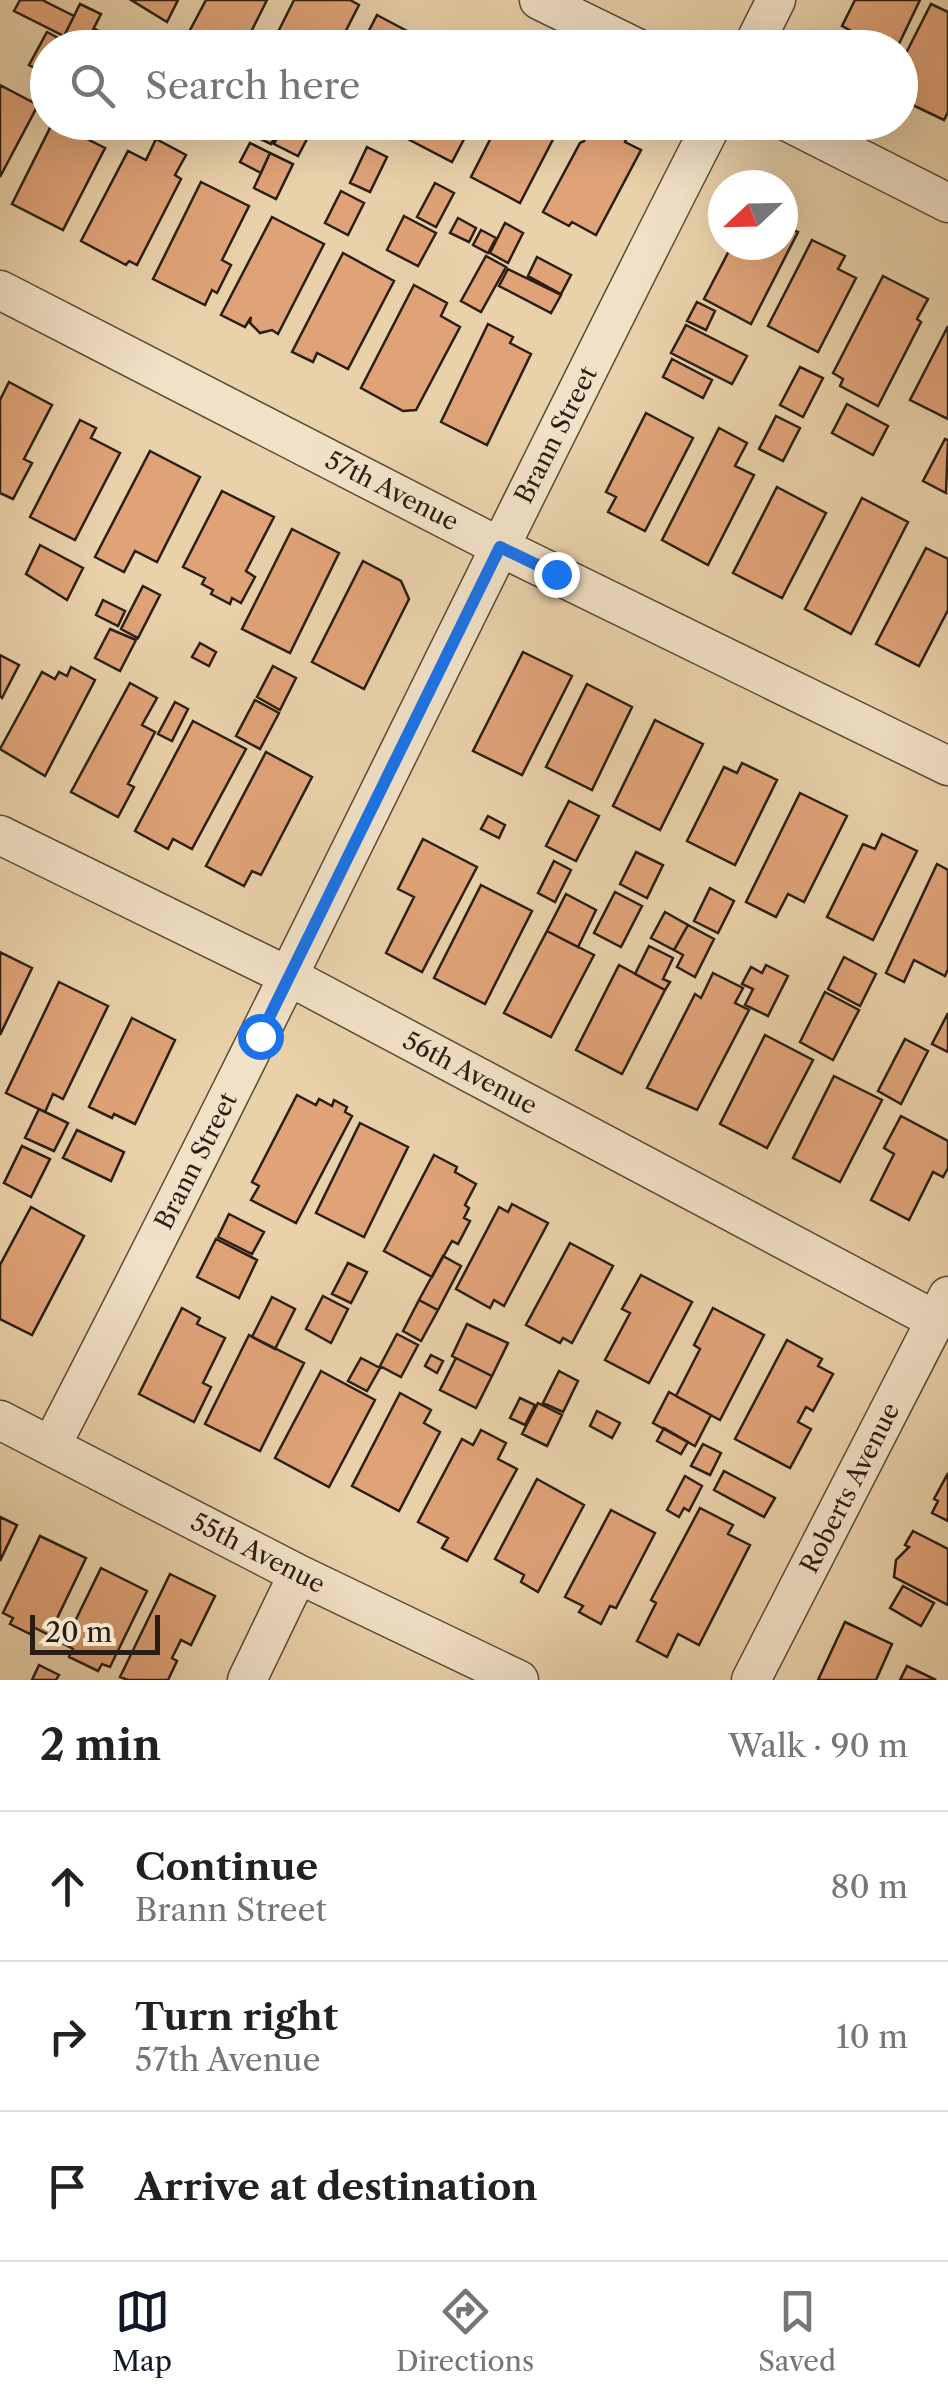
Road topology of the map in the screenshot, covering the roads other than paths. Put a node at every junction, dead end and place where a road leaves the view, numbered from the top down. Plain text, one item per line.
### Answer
1 (539, 0) edge
2 (776, 0) edge
3 (600, 30) edge
4 (761, 30) edge
5 (704, 140) edge
6 (824, 140) edge
7 (948, 203) edge
8 (0, 290) edge
9 (500, 547) junction
10 (948, 766) edge
11 (0, 834) edge
12 (290, 977) junction
13 (942, 1308) edge
14 (0, 1420) edge
15 (51, 1446) junction
16 (298, 1574) junction
17 (246, 1680) edge
18 (518, 1680) edge
19 (751, 1680) edge

1 - 3 street
2 - 4 street
5 - 9 street, Brann Street
6 - 7 street
8 - 9 street, 57th Avenue
9 - 10 street, 57th Avenue
9 - 12 street, Brann Street
11 - 12 street, 56th Avenue
12 - 13 street, 56th Avenue
12 - 15 street, Brann Street
13 - 19 street, Roberts Avenue
14 - 15 street, 55th Avenue
15 - 16 street, 55th Avenue
16 - 17 street
16 - 18 street, 55th Avenue

